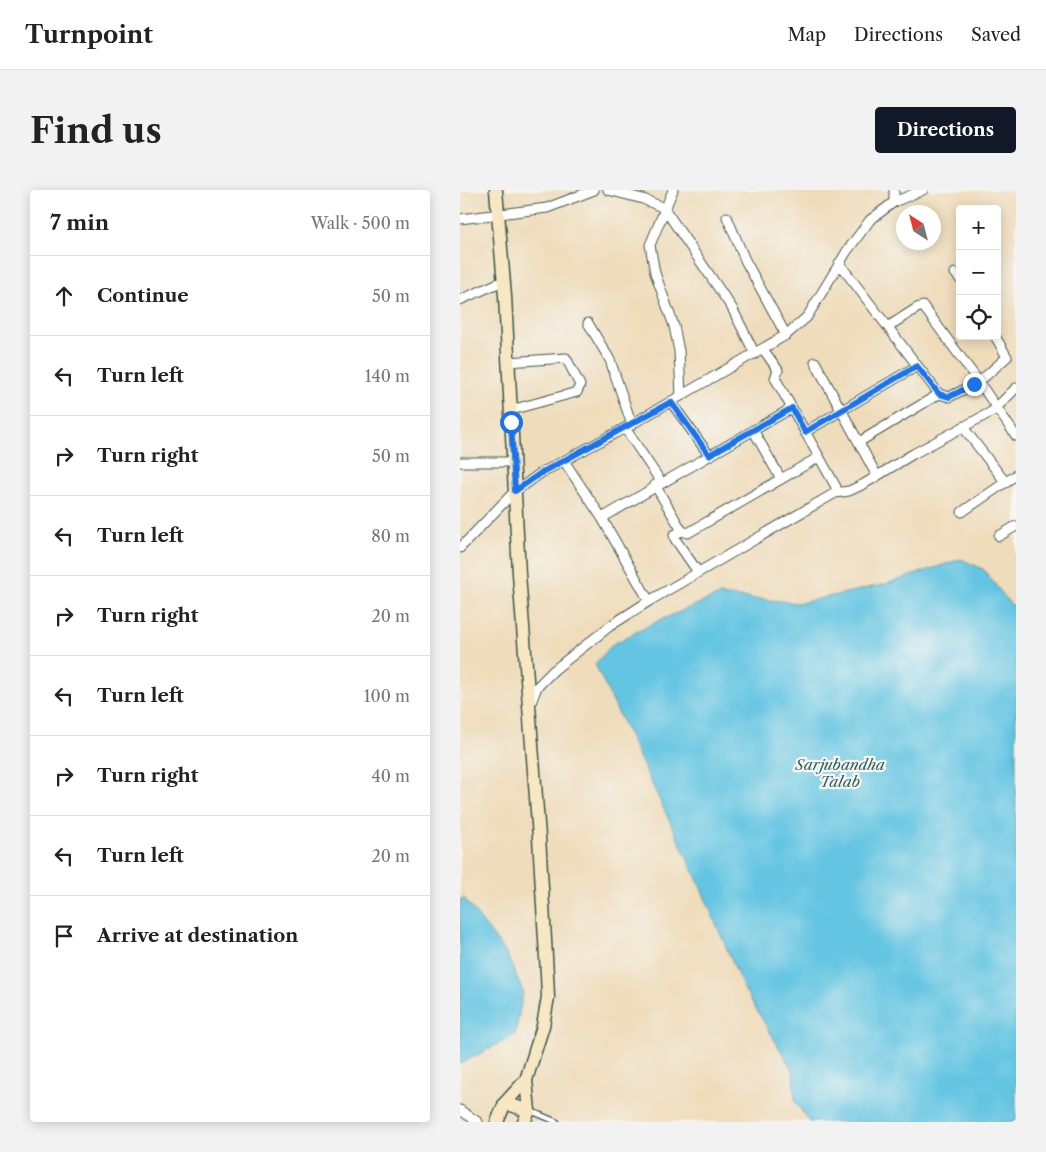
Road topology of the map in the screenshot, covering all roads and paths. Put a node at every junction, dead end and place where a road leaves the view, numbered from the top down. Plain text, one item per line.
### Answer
1 (496, 190) edge
2 (594, 190) edge
3 (609, 190) edge
4 (672, 190) edge
5 (894, 190) edge
6 (923, 190) edge
7 (894, 202) junction
8 (664, 208) junction
9 (498, 214) junction
10 (727, 217) dead end
11 (460, 219) edge
12 (839, 263) junction
13 (503, 281) junction
14 (460, 300) edge
15 (588, 324) dead end
16 (889, 326) junction
17 (786, 335) junction
18 (997, 340) edge
19 (759, 352) junction
20 (508, 362) junction
21 (815, 362) dead end
22 (917, 366) junction
23 (979, 382) junction
24 (1016, 388) edge
25 (939, 394) junction
26 (681, 396) junction
27 (671, 402) junction
28 (792, 408) junction
29 (998, 408) junction
30 (511, 410) junction
31 (842, 411) junction
32 (628, 426) junction
33 (963, 427) junction
34 (753, 430) junction
35 (805, 432) junction
36 (1016, 436) edge
37 (859, 442) junction
38 (709, 455) junction
39 (819, 457) junction
40 (564, 461) junction
41 (460, 462) edge
42 (513, 462) junction
43 (1016, 475) edge
44 (878, 476) junction
45 (781, 479) junction
46 (1006, 482) junction
47 (658, 484) junction
48 (515, 491) junction
49 (835, 493) junction
50 (962, 512) dead end
51 (602, 518) junction
52 (1016, 526) edge
53 (682, 531) junction
54 (999, 536) dead end
55 (460, 548) edge
56 (698, 572) junction
57 (649, 601) junction
58 (529, 707) junction
59 (526, 1080) junction
60 (505, 1103) junction
61 (460, 1110) edge
62 (526, 1116) edge
63 (478, 1122) edge
64 (497, 1122) edge
65 (557, 1122) edge

1 - 9 street
2 - 9 street
3 - 8 street
4 - 8 street
5 - 7 street
6 - 7 street
7 - 12 street
8 - 19 street
8 - 26 street
9 - 11 street
9 - 13 street
10 - 17 street
12 - 16 street
12 - 17 street
13 - 14 street
13 - 20 street
15 - 32 street
16 - 22 street
16 - 23 street
17 - 19 street
18 - 23 street
19 - 26 street
19 - 28 street
20 - 30 street
20 - 30 street
21 - 31 street
22 - 25 street
22 - 31 street
23 - 25 street
23 - 29 street
24 - 29 street
25 - 37 street
26 - 27 street
27 - 32 street
27 - 38 street
28 - 34 street
28 - 35 street
29 - 33 street
29 - 36 street
30 - 42 street
31 - 35 street
31 - 37 street
32 - 40 street
32 - 47 street
33 - 44 street
33 - 46 street
34 - 38 street
34 - 45 street
35 - 39 street
37 - 44 street
38 - 47 street
39 - 45 street
39 - 49 street
40 - 48 street
40 - 51 street
41 - 42 street
42 - 48 street
43 - 46 street
44 - 49 street
45 - 53 street
46 - 50 street
47 - 51 street
47 - 53 street
48 - 55 street
48 - 58 street
49 - 56 street
51 - 57 street
52 - 54 street
53 - 56 street
56 - 57 street
57 - 58 street
58 - 59 street
59 - 60 street
59 - 62 street
60 - 62 street
60 - 64 street
61 - 63 street
62 - 65 lane

